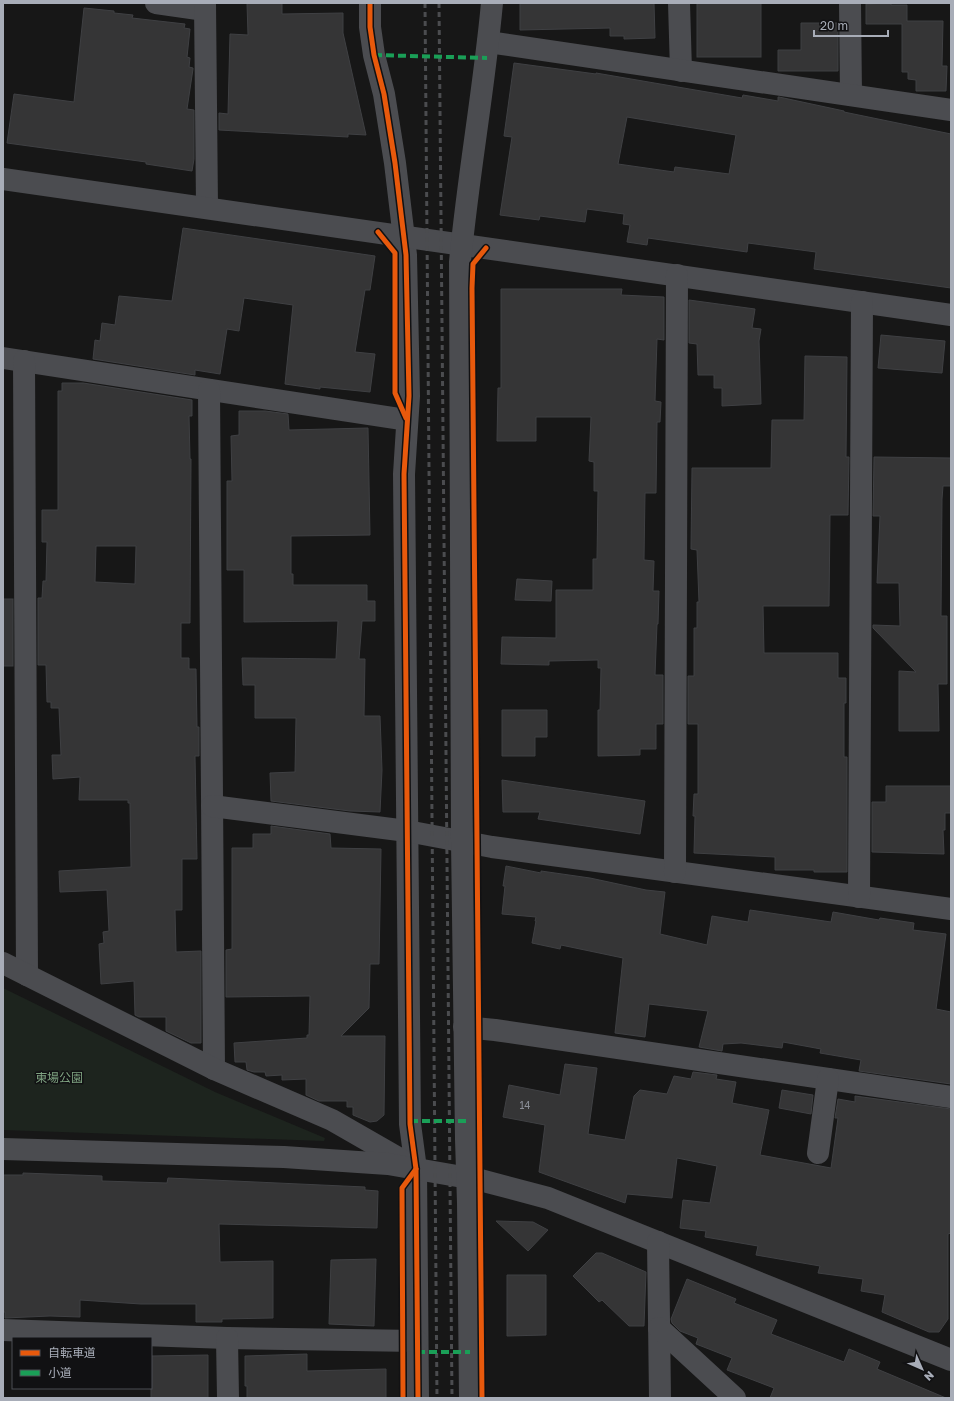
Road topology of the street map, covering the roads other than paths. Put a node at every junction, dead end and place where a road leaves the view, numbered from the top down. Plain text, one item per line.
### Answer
1 (156, 3) edge
2 (370, 3) edge
3 (492, 3) edge
4 (679, 3) edge
5 (850, 3) edge
6 (205, 6) edge
7 (488, 42) junction
8 (681, 70) junction
9 (851, 95) junction
10 (951, 110) edge
11 (3, 178) edge
12 (207, 208) junction
13 (405, 236) junction
14 (462, 244) junction
15 (677, 275) junction
16 (862, 302) junction
17 (951, 315) edge
18 (14, 360) edge
19 (208, 390) junction
20 (407, 420) junction
21 (212, 806) junction
22 (406, 831) junction
23 (462, 841) junction
24 (675, 872) junction
25 (859, 897) junction
26 (951, 909) edge
27 (3, 963) edge
28 (27, 975) junction
29 (464, 1027) junction
30 (214, 1069) junction
31 (828, 1079) junction
32 (951, 1097) edge
33 (3, 1149) edge
34 (818, 1153) dead end
35 (416, 1169) junction
36 (467, 1177) junction
37 (658, 1242) junction
38 (659, 1328) junction
39 (3, 1330) edge
40 (227, 1338) junction
41 (417, 1341) junction
42 (951, 1360) edge
43 (228, 1398) edge
44 (418, 1398) edge
45 (470, 1398) edge
46 (660, 1398) edge
47 (735, 1398) edge

1 - 6 street
2 - 13 street
3 - 7 street
4 - 8 street
5 - 9 street
6 - 12 street
7 - 8 street
7 - 14 street
8 - 9 street
9 - 10 street
11 - 12 street
12 - 13 street
13 - 14 street
13 - 20 street
14 - 15 street
14 - 23 street
15 - 16 street
15 - 24 street
16 - 17 street
16 - 25 street
18 - 19 street
18 - 28 street
19 - 20 street
19 - 21 street
20 - 22 street
21 - 22 street
21 - 30 street
22 - 23 street
22 - 35 street
23 - 24 street
23 - 29 street
24 - 25 street
25 - 26 street
27 - 28 street
28 - 30 street
29 - 31 street
29 - 36 street
30 - 35 street
31 - 32 street
31 - 34 street
33 - 35 street
35 - 36 street
35 - 41 street
36 - 37 street
36 - 45 street
37 - 38 street
37 - 42 street
38 - 46 street
38 - 47 street
39 - 40 street
40 - 41 street
40 - 43 street
41 - 44 street

